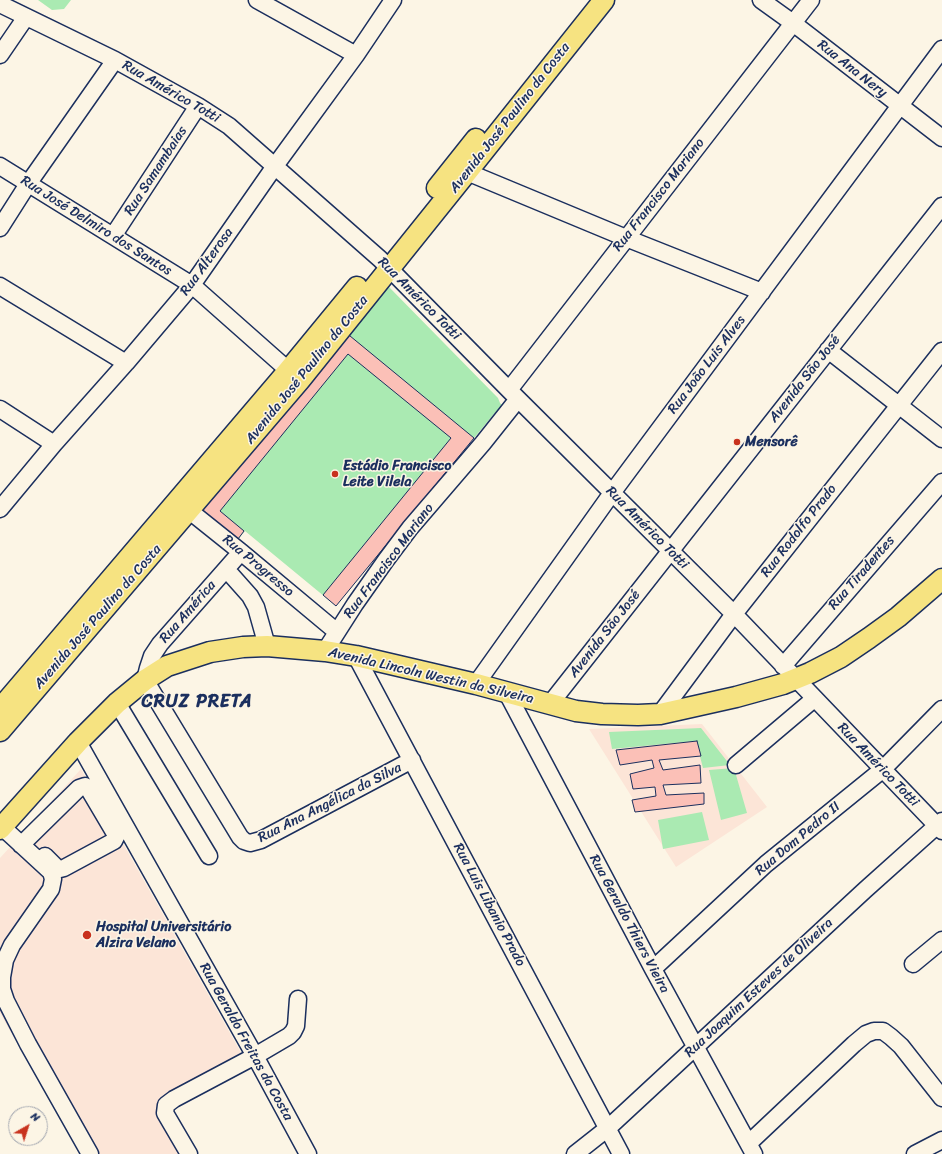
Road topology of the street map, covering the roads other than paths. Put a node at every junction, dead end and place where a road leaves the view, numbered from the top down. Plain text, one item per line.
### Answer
1 (257, 0) edge
2 (393, 0) edge
3 (598, 0) edge
4 (761, 0) edge
5 (811, 0) edge
6 (0, 4) edge
7 (26, 17) junction
8 (793, 23) junction
9 (942, 49) edge
10 (0, 55) edge
11 (356, 55) junction
12 (115, 60) junction
13 (198, 106) junction
14 (900, 106) junction
15 (942, 138) edge
16 (0, 166) edge
17 (275, 166) junction
18 (462, 168) junction
19 (28, 184) junction
20 (942, 206) edge
21 (0, 228) edge
22 (113, 236) junction
23 (626, 238) junction
24 (385, 264) junction
25 (192, 285) junction
26 (0, 286) edge
27 (762, 292) junction
28 (828, 350) junction
29 (942, 351) edge
30 (126, 363) junction
31 (294, 376) junction
32 (513, 395) junction
33 (899, 405) junction
34 (0, 409) edge
35 (942, 439) edge
36 (54, 444) junction
37 (942, 482) edge
38 (612, 493) junction
39 (184, 506) junction
40 (0, 509) edge
41 (670, 550) junction
42 (241, 552) junction
43 (226, 569) junction
44 (942, 579) edge
45 (734, 614) junction
46 (337, 632) junction
47 (267, 646) junction
48 (325, 651) junction
49 (356, 656) junction
50 (790, 672) junction
51 (145, 680) junction
52 (476, 684) junction
53 (507, 693) junction
54 (814, 699) junction
55 (117, 703) junction
56 (550, 704) junction
57 (0, 709) edge
58 (942, 709) edge
59 (660, 714) junction
60 (0, 732) edge
61 (78, 742) junction
62 (412, 760) junction
63 (736, 765) dead end
64 (882, 770) junction
65 (940, 826) edge
66 (1, 827) edge
67 (24, 841) junction
68 (209, 856) dead end
69 (942, 940) edge
70 (913, 964) dead end
71 (653, 969) junction
72 (298, 999) dead end
73 (695, 1047) junction
74 (256, 1056) junction
75 (942, 1098) edge
76 (608, 1128) junction
77 (942, 1140) edge
78 (751, 1148) edge
79 (90, 1154) edge
80 (189, 1154) edge
81 (308, 1154) edge
82 (575, 1154) edge
83 (621, 1154) edge
84 (915, 1154) edge

1 - 11 street
2 - 11 street, Rua Alterosa
3 - 18 main road, Avenida José Paulino da Costa
4 - 8 street, Rua Ana Nery
5 - 8 street, Rua Francisco Mariano
6 - 7 street, Rua Américo Totti
7 - 10 street
7 - 12 street, Rua Américo Totti
8 - 14 street, Rua Ana Nery
8 - 23 street, Rua Francisco Mariano
9 - 14 street, Rua João Luis Alves
11 - 17 street, Rua Alterosa
12 - 13 street, Rua Américo Totti
12 - 19 street
13 - 17 street, Rua Américo Totti
13 - 22 street, Rua Samambaias
14 - 15 street, Rua Ana Nery
14 - 27 street, Rua João Luis Alves
16 - 19 street, Rua José Delmiro dos Santos
17 - 24 street, Rua Américo Totti
17 - 25 street, Rua Alterosa
18 - 23 street
18 - 24 main road, Avenida José Paulino da Costa
19 - 21 street
19 - 22 street, Rua José Delmiro dos Santos
20 - 28 street, Avenida São José
22 - 25 street, Rua José Delmiro dos Santos
23 - 27 street
23 - 32 street, Rua Francisco Mariano
24 - 31 main road, Avenida José Paulino da Costa
24 - 32 street, Rua Américo Totti
25 - 30 street, Rua Alterosa
25 - 31 street, Rua José Delmiro dos Santos
26 - 30 street
27 - 38 street, Rua João Luis Alves
28 - 33 street
28 - 41 street, Avenida São José
29 - 33 street, Rua Rodolfo Prado
30 - 36 street, Rua Alterosa
31 - 39 main road, Avenida José Paulino da Costa
32 - 38 street, Rua Américo Totti
32 - 46 street, Rua Francisco Mariano
33 - 35 street
33 - 45 street, Rua Rodolfo Prado
34 - 36 street
36 - 40 street, Rua Alterosa
37 - 50 street, Rua Tiradentes
38 - 41 street, Rua Américo Totti
38 - 52 street, Rua João Luis Alves
39 - 42 street, Rua Progresso
39 - 57 main road, Avenida José Paulino da Costa
39 - 60 main road, Avenida José Paulino da Costa
41 - 45 street, Rua Américo Totti
41 - 56 street, Avenida São José
42 - 43 street, Rua América
42 - 46 street, Rua Progresso
43 - 47 street
43 - 51 street, Rua América
44 - 50 main road, Avenida Lincoln Westin da Silveira
45 - 50 street, Rua Américo Totti
45 - 59 street, Rua Rodolfo Prado
46 - 48 street, Rua Francisco Mariano
47 - 48 main road, Avenida Lincoln Westin da Silveira
47 - 51 main road, Avenida Lincoln Westin da Silveira
48 - 49 main road, Avenida Lincoln Westin da Silveira
49 - 52 main road, Avenida Lincoln Westin da Silveira
49 - 62 street, Rua Luis Libanio Prado
50 - 54 street, Rua Américo Totti
50 - 59 main road, Avenida Lincoln Westin da Silveira
51 - 55 main road, Avenida Lincoln Westin da Silveira
51 - 62 street, Rua Ana Angélica da Silva
52 - 53 main road, Avenida Lincoln Westin da Silveira
53 - 56 main road, Avenida Lincoln Westin da Silveira
53 - 71 street, Rua Geraldo Thiers Vieira
54 - 63 street
54 - 64 street, Rua Américo Totti
55 - 61 main road, Avenida Lincoln Westin da Silveira
55 - 68 street
56 - 59 main road, Avenida Lincoln Westin da Silveira
58 - 64 street, Rua Dom Pedro II
61 - 66 main road, Avenida Lincoln Westin da Silveira
61 - 74 street, Rua Geraldo Freitas da Costa
62 - 76 street, Rua Luis Libanio Prado
64 - 65 street, Rua Américo Totti
64 - 71 street, Rua Dom Pedro II
65 - 73 street, Rua Joaquim Esteves de Oliveira
66 - 67 street
67 - 67 street
67 - 79 street
69 - 70 street
71 - 73 street, Rua Geraldo Thiers Vieira
72 - 74 street
73 - 76 street, Rua Joaquim Esteves de Oliveira
73 - 78 street, Rua Geraldo Thiers Vieira
74 - 80 street
74 - 81 street, Rua Geraldo Freitas da Costa
75 - 78 street
76 - 82 street, Rua Joaquim Esteves de Oliveira
76 - 83 street, Rua Luis Libanio Prado
77 - 84 street

